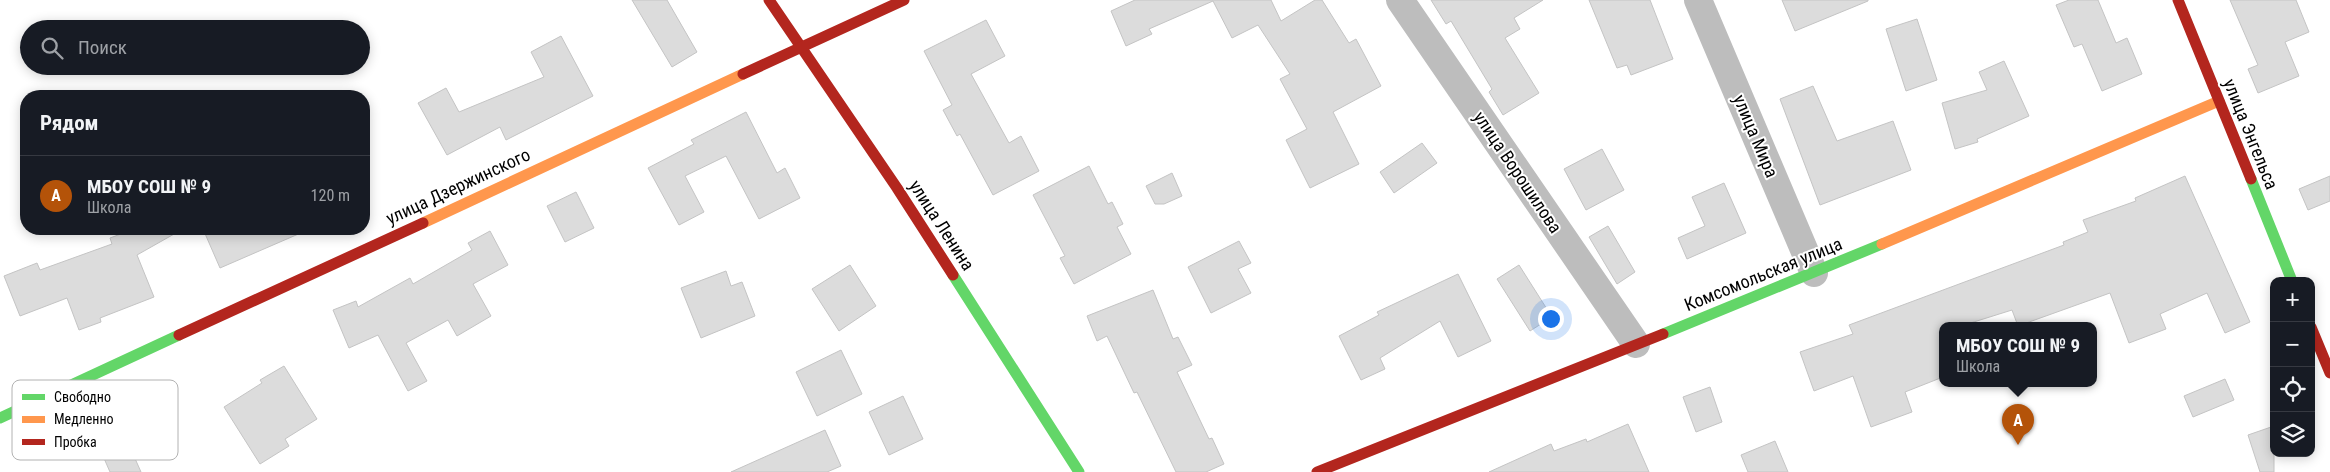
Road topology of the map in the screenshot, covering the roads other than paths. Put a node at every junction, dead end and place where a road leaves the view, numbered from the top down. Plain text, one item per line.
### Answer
1 (769, 0) edge
2 (904, 0) edge
3 (1400, 0) edge
4 (1698, 0) edge
5 (2178, 0) edge
6 (801, 47) junction
7 (2219, 101) junction
8 (1814, 272) junction
9 (2290, 277) edge
10 (2315, 337) edge
11 (1636, 344) junction
12 (2330, 373) edge
13 (82, 380) edge
14 (12, 412) edge
15 (0, 418) edge
16 (1079, 472) edge
17 (1317, 472) edge

1 - 6 street, улица Ленина
2 - 6 street, улица Дзержинского
3 - 11 street, улица Ворошилова
4 - 8 street, улица Мира
5 - 7 street, улица Энгельса
6 - 13 street, улица Дзержинского
6 - 16 street, улица Ленина
7 - 8 street, Комсомольская улица
7 - 9 street, улица Энгельса
8 - 11 street, Комсомольская улица
10 - 12 street
11 - 17 street, Комсомольская улица
14 - 15 street, улица Дзержинского

